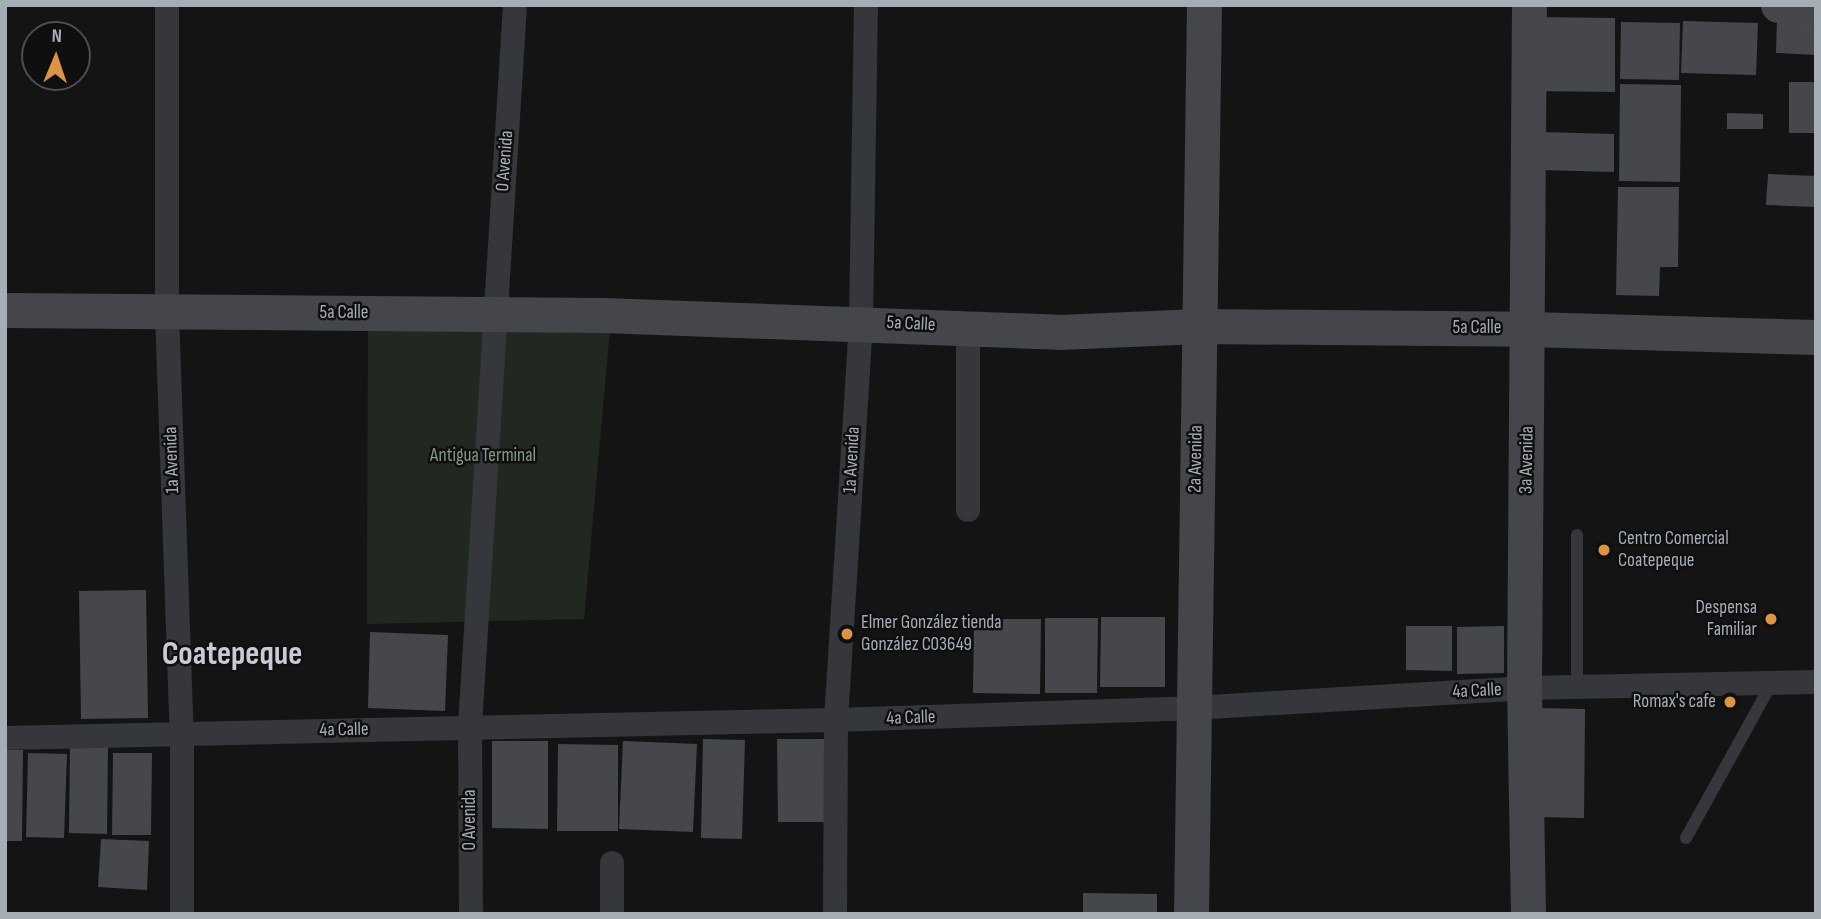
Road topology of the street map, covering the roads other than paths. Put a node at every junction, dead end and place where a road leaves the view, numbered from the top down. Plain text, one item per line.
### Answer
1 (167, 5) edge
2 (516, 5) edge
3 (866, 5) edge
4 (1204, 5) edge
5 (1529, 5) edge
6 (1777, 5) edge
7 (1816, 7) edge
8 (5, 310) edge
9 (167, 313) junction
10 (494, 316) junction
11 (861, 321) junction
12 (1199, 326) junction
13 (968, 327) junction
14 (1529, 329) junction
15 (1816, 337) edge
16 (968, 510) dead end
17 (1577, 535) dead end
18 (1816, 682) edge
19 (1773, 683) junction
20 (1577, 687) junction
21 (1524, 688) junction
22 (1192, 708) junction
23 (836, 720) junction
24 (470, 726) junction
25 (182, 734) junction
26 (5, 738) edge
27 (1686, 838) dead end
28 (612, 863) dead end
29 (182, 914) edge
30 (471, 914) edge
31 (612, 914) edge
32 (835, 914) edge
33 (1191, 914) edge
34 (1528, 914) edge

1 - 9 street, 1a Avenida
2 - 10 street, 0 Avenida
3 - 11 street, 1a Avenida
4 - 12 main road, 2a Avenida
5 - 14 main road, 3a Avenida
6 - 7 main road
8 - 9 main road, 5a Calle
9 - 10 main road, 5a Calle
9 - 25 street, 1a Avenida
10 - 11 main road, 5a Calle
10 - 24 street, 0 Avenida
11 - 13 main road, 5a Calle
11 - 23 street, 1a Avenida
12 - 13 main road, 5a Calle
12 - 14 main road, 5a Calle
12 - 22 main road, 2a Avenida
13 - 16 street
14 - 15 main road, 5a Calle
14 - 21 main road, 3a Avenida
17 - 20 lane
18 - 19 street, 4a Calle
19 - 20 street, 4a Calle
19 - 27 lane
20 - 21 street, 4a Calle
21 - 22 street, 4a Calle
21 - 34 main road, 3a Avenida
22 - 23 street, 4a Calle
22 - 33 main road, 2a Avenida
23 - 24 street, 4a Calle
23 - 32 street, 1a Avenida
24 - 25 street, 4a Calle
24 - 30 street, 0 Avenida
25 - 26 street, 4a Calle
25 - 29 street, 1a Avenida
28 - 31 street

